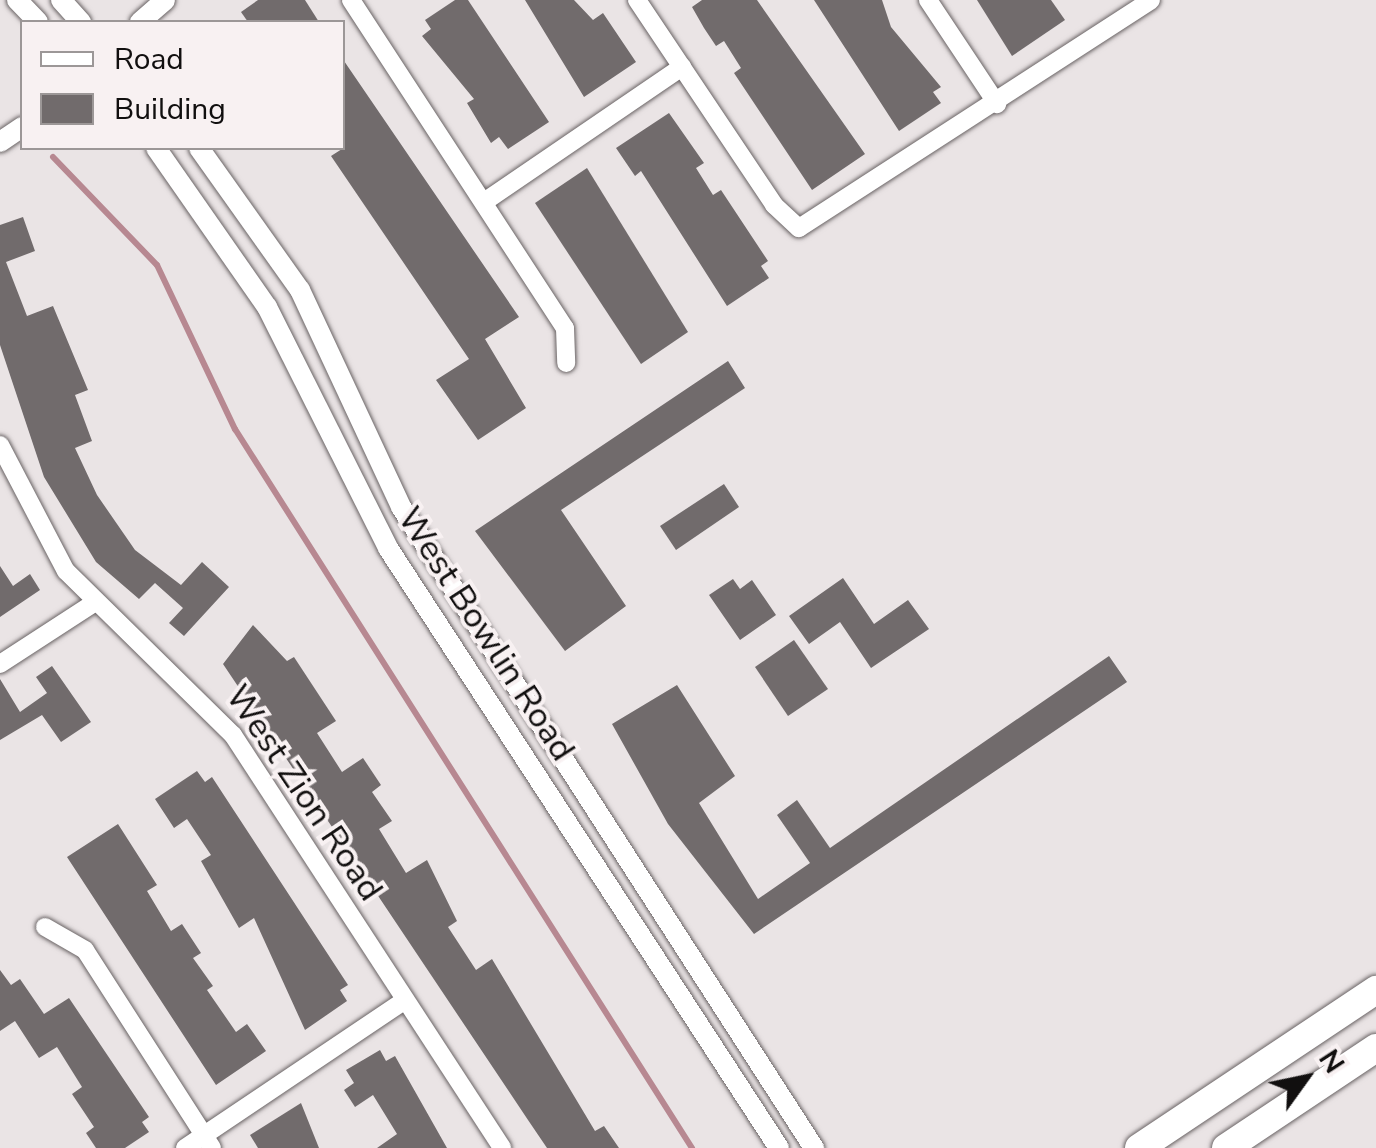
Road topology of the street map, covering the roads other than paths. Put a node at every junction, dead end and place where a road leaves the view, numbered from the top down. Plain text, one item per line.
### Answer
1 (16, 0) edge
2 (62, 0) edge
3 (166, 0) edge
4 (351, 0) edge
5 (638, 0) edge
6 (928, 0) edge
7 (1151, 0) edge
8 (36, 20) edge
9 (80, 20) edge
10 (142, 20) edge
11 (682, 67) junction
12 (997, 104) junction
13 (157, 150) edge
14 (200, 150) edge
15 (484, 202) junction
16 (566, 363) dead end
17 (0, 445) edge
18 (94, 603) junction
19 (0, 664) edge
20 (45, 927) dead end
21 (1376, 990) edge
22 (404, 1001) junction
23 (1376, 1048) edge
24 (208, 1142) edge
25 (185, 1148) edge
26 (502, 1148) edge
27 (779, 1148) edge
28 (814, 1148) edge
29 (1138, 1148) edge
30 (1226, 1148) edge

1 - 8 street
2 - 9 street
3 - 10 street
4 - 15 street
5 - 11 street
6 - 12 street
7 - 12 street
11 - 12 street
11 - 15 street
13 - 27 street, West Bowlin Road
14 - 28 street, West Bowlin Road
15 - 16 street
17 - 18 street, West Zion Road
18 - 19 street
18 - 22 street, West Zion Road
20 - 24 street
21 - 29 highway
22 - 24 street
22 - 26 street, West Zion Road
23 - 30 highway
24 - 25 street

